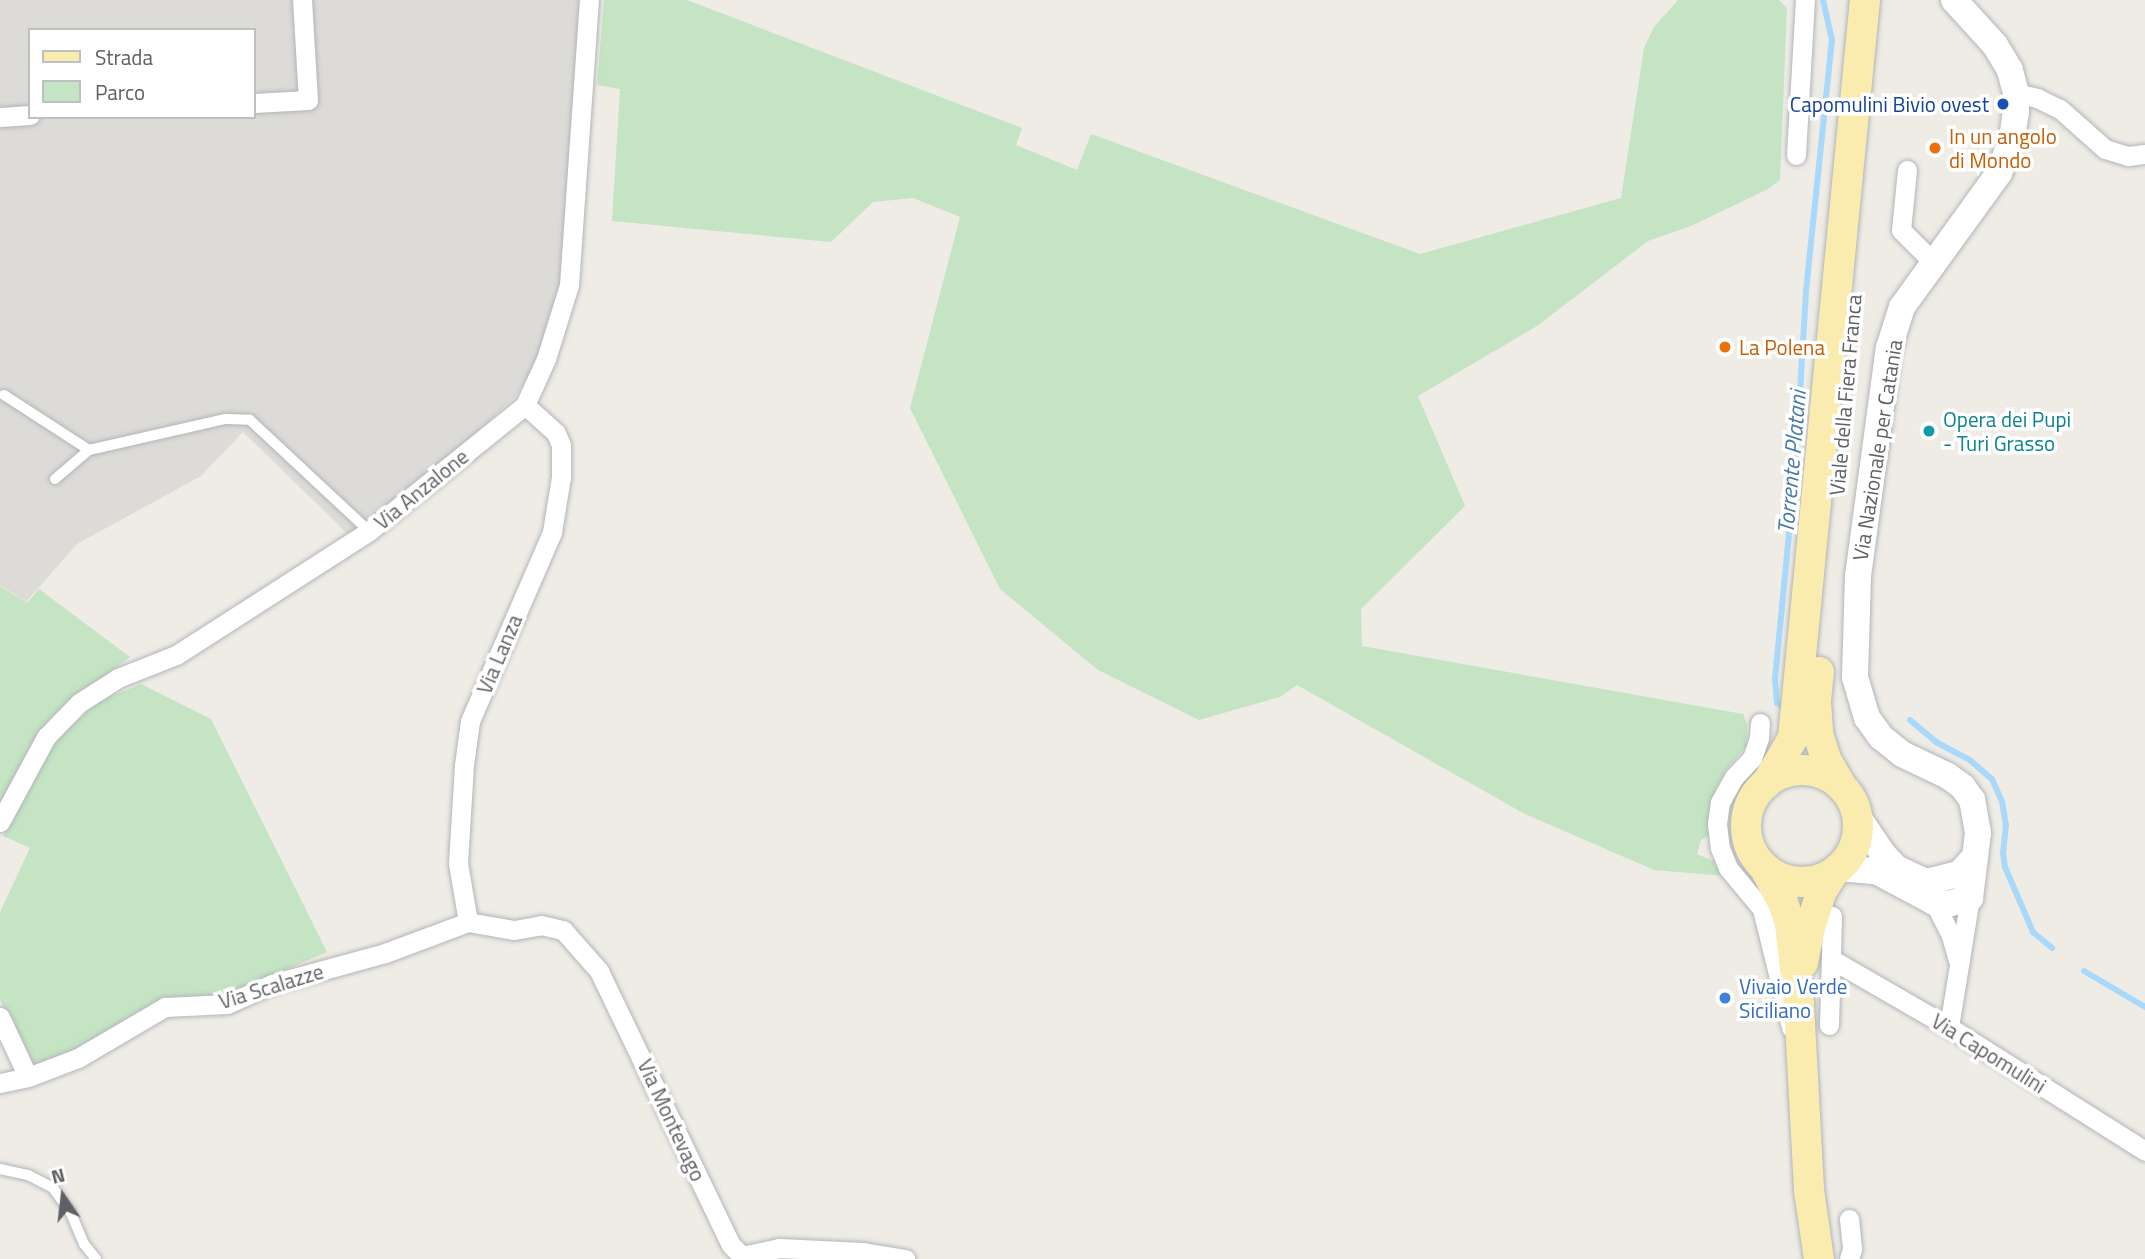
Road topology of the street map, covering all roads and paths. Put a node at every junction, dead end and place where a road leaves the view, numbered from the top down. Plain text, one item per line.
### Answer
1 (302, 0) edge
2 (589, 0) edge
3 (1805, 0) edge
4 (1865, 0) edge
5 (1881, 0) edge
6 (1964, 4) edge
7 (2016, 93) junction
8 (256, 103) edge
9 (28, 115) edge
10 (0, 117) edge
11 (2145, 154) edge
12 (1796, 155) dead end
13 (1906, 170) dead end
14 (1933, 262) junction
15 (4, 396) dead end
16 (524, 405) junction
17 (89, 450) junction
18 (55, 479) dead end
19 (369, 531) junction
20 (1759, 723) dead end
21 (1766, 784) junction
22 (1841, 785) junction
23 (1858, 817) junction
24 (0, 822) edge
25 (1975, 857) junction
26 (1764, 867) junction
27 (1837, 870) junction
28 (1930, 892) junction
29 (1970, 898) junction
30 (1832, 916) dead end
31 (468, 922) junction
32 (1830, 959) junction
33 (1960, 968) junction
34 (1799, 1004) junction
35 (0, 1017) edge
36 (1829, 1025) dead end
37 (1949, 1027) junction
38 (1800, 1062) junction
39 (28, 1077) junction
40 (0, 1083) edge
41 (2145, 1151) edge
42 (0, 1169) edge
43 (1849, 1219) dead end
44 (742, 1258) edge
45 (96, 1259) edge
46 (905, 1259) edge
47 (1819, 1259) edge
48 (1849, 1259) edge

1 - 8 street
2 - 16 street, Via Anzalone
3 - 12 street
4 - 21 main road, Viale della Fiera Franca
5 - 22 main road, Viale della Fiera Franca
6 - 7 main road, Via Nazionale per Catania
7 - 11 street
7 - 14 main road, Via Nazionale per Catania
9 - 10 street
13 - 14 street
14 - 25 main road, Via Nazionale per Catania
15 - 17 lane
16 - 19 street, Via Anzalone
16 - 31 street, Via Lanza
17 - 18 lane
17 - 19 lane
19 - 24 street, Via Anzalone
20 - 38 street
21 - 22 main road
21 - 26 main road
22 - 23 main road
23 - 27 main road
23 - 28 main road
25 - 28 main road
25 - 29 main road, Via Nazionale per Catania
26 - 27 main road
26 - 34 main road
27 - 28 main road
27 - 34 main road
28 - 29 main road
28 - 33 street
29 - 33 street
30 - 32 street
31 - 39 street, Via Scalazze
31 - 44 street, Via Montevago
32 - 36 street
32 - 37 street, Via Capomulini
33 - 37 street
34 - 38 main road
35 - 39 street
37 - 41 street, Via Capomulini
38 - 47 main road
39 - 40 street, Via Scalazze
42 - 45 lane
43 - 48 street
44 - 46 street, Via Montevago

